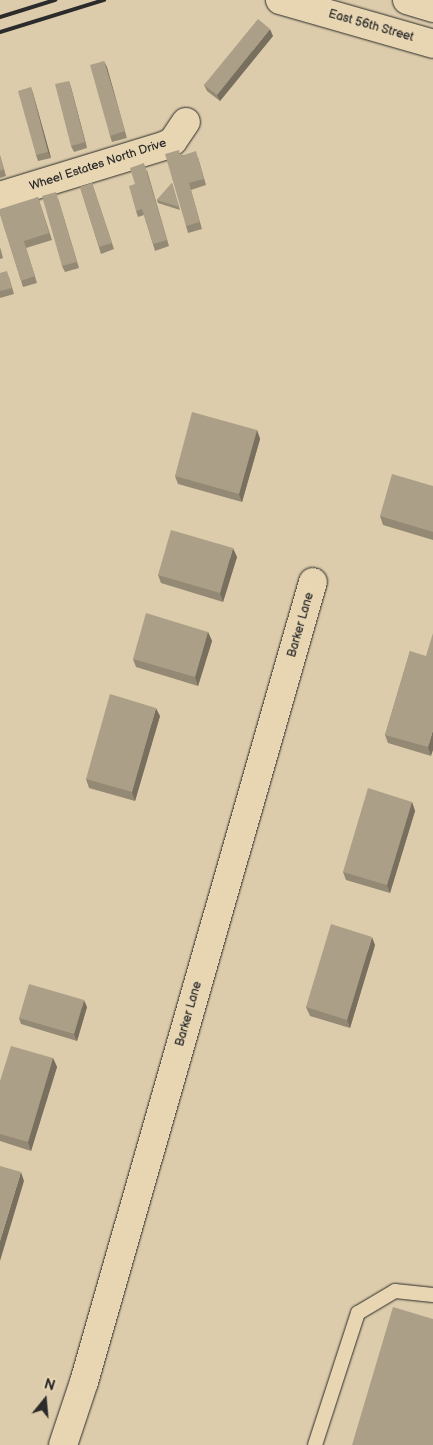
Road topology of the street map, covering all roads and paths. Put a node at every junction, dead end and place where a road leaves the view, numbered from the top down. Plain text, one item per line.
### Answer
1 (280, 0) edge
2 (407, 0) edge
3 (433, 8) edge
4 (433, 44) edge
5 (186, 122) dead end
6 (0, 196) edge
7 (313, 582) dead end
8 (433, 1296) edge
9 (63, 1445) edge
10 (315, 1445) edge

1 - 4 street, East 56th Street
2 - 3 street
5 - 6 street, Wheel Estates North Drive
7 - 9 street, Barker Lane
8 - 10 lane

